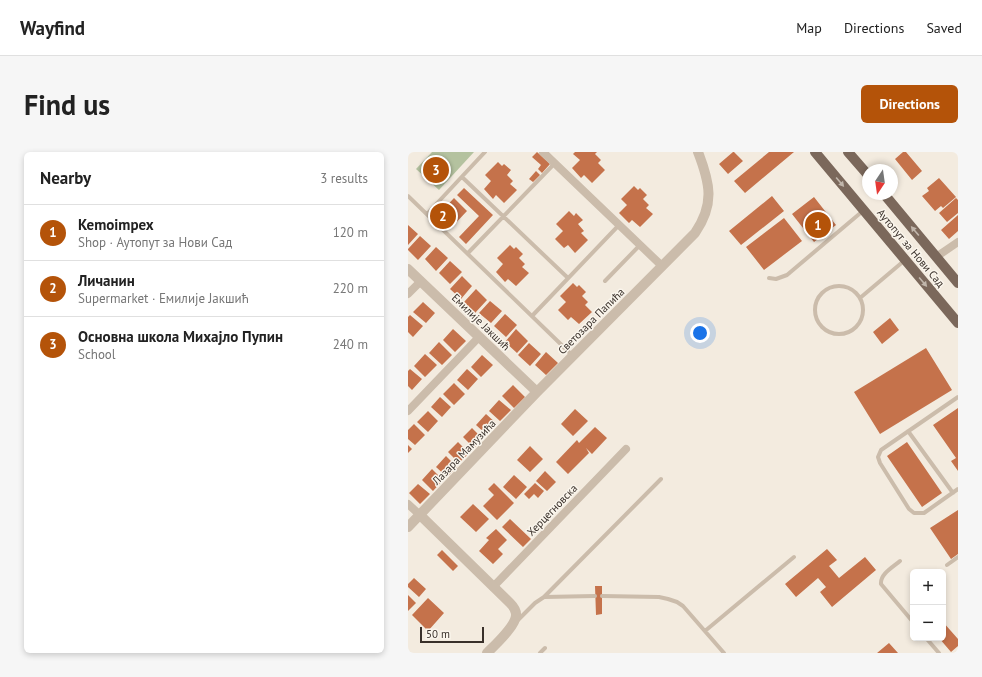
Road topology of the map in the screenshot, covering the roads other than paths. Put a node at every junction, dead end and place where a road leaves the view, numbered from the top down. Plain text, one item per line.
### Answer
1 (485, 152) edge
2 (543, 152) edge
3 (698, 152) edge
4 (815, 152) edge
5 (848, 152) edge
6 (555, 163) junction
7 (862, 169) edge
8 (462, 177) junction
9 (408, 196) edge
10 (889, 200) edge
11 (864, 210) junction
12 (427, 214) junction
13 (504, 216) junction
14 (619, 225) junction
15 (958, 242) edge
16 (640, 245) junction
17 (468, 253) junction
18 (936, 257) junction
19 (906, 260) junction
20 (662, 266) junction
21 (408, 269) edge
22 (568, 278) junction
23 (769, 278) dead end
24 (421, 281) junction
25 (605, 281) dead end
26 (958, 283) edge
27 (408, 294) edge
28 (860, 298) junction
29 (532, 316) junction
30 (958, 323) edge
31 (479, 337) junction
32 (574, 356) junction
33 (537, 392) junction
34 (958, 397) edge
35 (408, 411) edge
36 (908, 431) junction
37 (626, 448) dead end
38 (661, 479) dead end
39 (958, 489) edge
40 (953, 493) junction
41 (408, 504) edge
42 (420, 515) junction
43 (408, 527) edge
44 (794, 557) dead end
45 (958, 557) edge
46 (900, 561) dead end
47 (947, 565) dead end
48 (493, 587) junction
49 (595, 596) dead end
50 (602, 596) dead end
51 (544, 597) junction
52 (910, 618) edge
53 (514, 623) junction
54 (705, 631) junction
55 (929, 641) edge
56 (545, 648) dead end
57 (487, 653) edge
58 (540, 653) edge
59 (724, 653) edge
60 (939, 653) edge

1 - 8 lane
2 - 6 street
3 - 20 street, Светозара Папића
4 -> 11 main road, Аутопут за Нови Сад
5 - 7 main road
6 - 13 lane
6 - 14 street
8 - 12 lane
8 - 13 lane
9 - 12 lane
18 -> 10 main road, Аутопут за Нови Сад
11 - 19 main road, Аутопут за Нови Сад
11 - 23 lane
12 - 17 lane
13 - 17 lane
13 - 22 lane
14 - 16 street
14 - 22 lane
15 - 18 street
16 - 20 street
16 - 25 lane
17 - 29 lane
18 - 26 main road, Аутопут за Нови Сад
19 - 28 lane
19 -> 30 main road, Аутопут за Нови Сад
20 - 32 street, Светозара Папића
21 - 24 street, Емилије Јакшић
22 - 29 lane
24 - 27 street
24 - 31 street, Емилије Јакшић
28 - 28 lane
29 - 32 lane
31 - 33 street, Емилије Јакшић
31 - 35 street
32 - 33 street, Светозара Папића
33 - 42 street, Лазара Мамузића
34 - 36 lane
36 - 40 lane
36 - 40 lane
37 - 48 street, Херцегновска
38 - 51 lane
39 - 40 lane
41 - 42 street
42 - 43 street, Лазара Мамузића
42 - 48 street
44 - 54 lane
45 - 47 lane
46 - 52 lane
48 - 53 street
49 - 51 lane
50 - 54 lane
51 - 53 lane
53 - 57 street
54 - 59 lane
55 - 60 lane
56 - 58 lane

